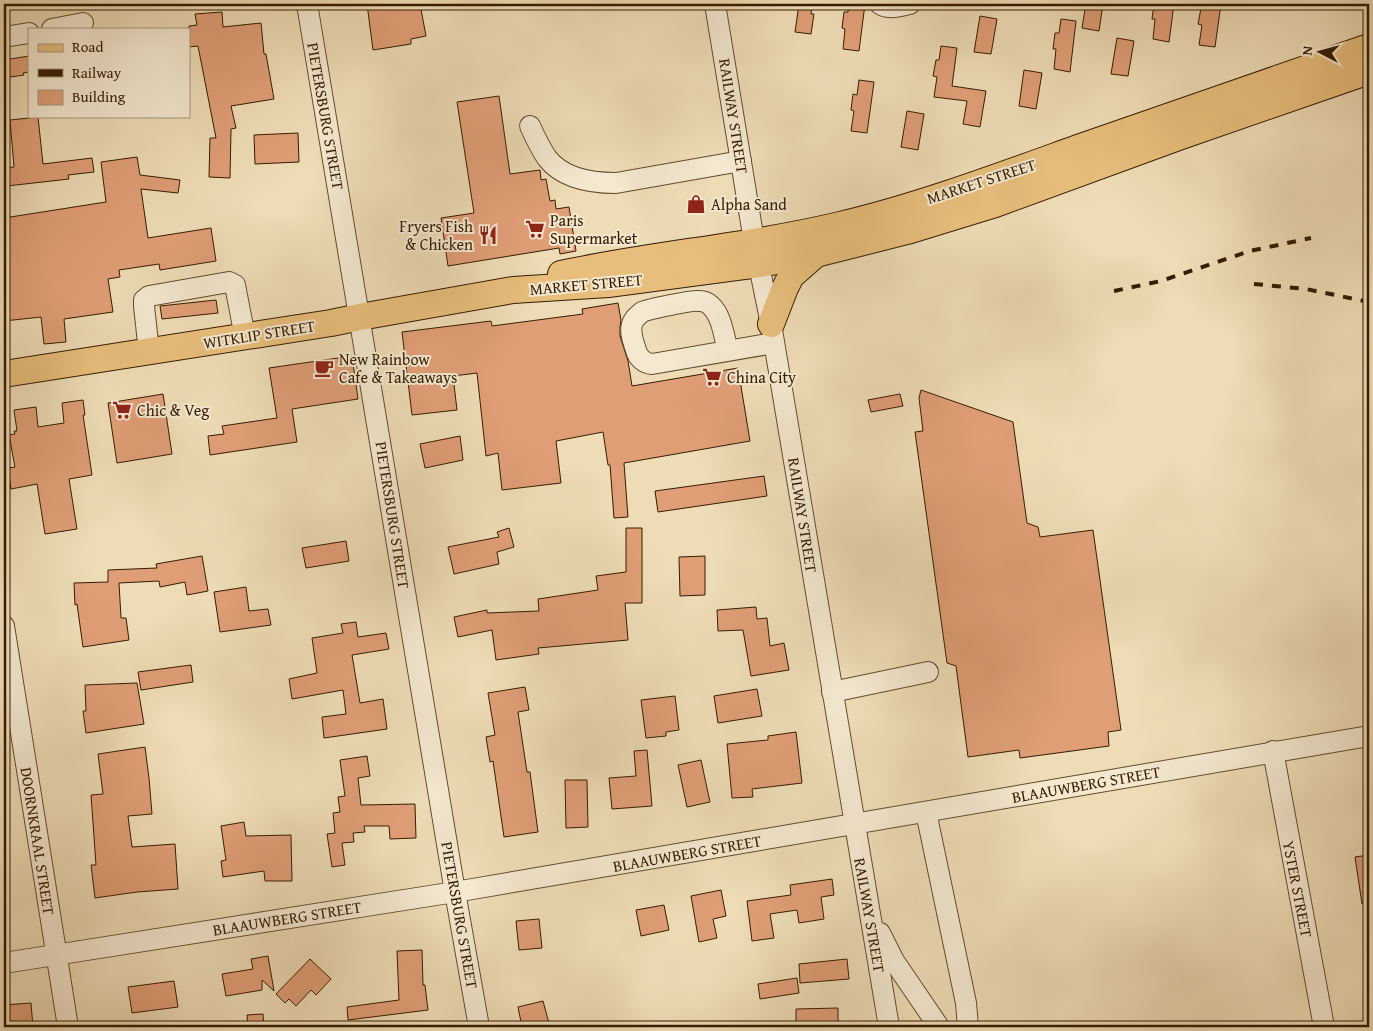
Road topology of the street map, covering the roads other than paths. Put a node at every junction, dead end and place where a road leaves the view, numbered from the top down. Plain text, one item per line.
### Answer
1 (307, 4) edge
2 (715, 4) edge
3 (880, 4) edge
4 (910, 4) edge
5 (83, 23) dead end
6 (57, 28) edge
7 (28, 33) edge
8 (4, 37) edge
9 (1369, 47) edge
10 (1369, 71) edge
11 (530, 126) dead end
12 (741, 161) junction
13 (757, 253) junction
14 (816, 254) junction
15 (513, 290) joint
16 (360, 317) junction
17 (773, 334) junction
18 (245, 337) junction
19 (728, 351) junction
20 (148, 352) junction
21 (4, 374) edge
22 (4, 626) edge
23 (928, 672) dead end
24 (832, 692) junction
25 (1369, 736) edge
26 (1273, 751) junction
27 (926, 812) junction
28 (854, 824) junction
29 (456, 892) junction
30 (870, 914) junction
31 (56, 955) junction
32 (4, 963) edge
33 (68, 1027) edge
34 (479, 1027) edge
35 (889, 1027) edge
36 (938, 1027) edge
37 (968, 1027) edge
38 (1324, 1027) edge

1 - 16 street, PIETERSBURG STREET
2 - 12 street, RAILWAY STREET
3 - 4 street
5 - 6 street
7 - 8 street
9 - 13 main road, MARKET STREET
10 - 14 main road, MARKET STREET
11 - 12 street
12 - 13 street, RAILWAY STREET
13 - 14 main road, MARKET STREET
13 - 15 main road, MARKET STREET
13 - 17 street, RAILWAY STREET
14 - 17 main road
15 - 16 main road, WITKLIP STREET
16 - 18 main road, WITKLIP STREET
16 - 29 street, PIETERSBURG STREET
17 - 19 street
17 - 24 street, RAILWAY STREET
18 - 20 main road, WITKLIP STREET
18 - 20 street
19 - 19 street
20 - 21 main road, WITKLIP STREET
22 - 31 street, DOORNKRAAL STREET
23 - 24 street
24 - 28 street, RAILWAY STREET
25 - 26 street, BLAAUWBERG STREET
26 - 27 street, BLAAUWBERG STREET
26 - 38 street, YSTER STREET
27 - 28 street, BLAAUWBERG STREET
27 - 37 street
28 - 29 street, BLAAUWBERG STREET
28 - 30 street, RAILWAY STREET
29 - 31 street, BLAAUWBERG STREET
29 - 34 street, PIETERSBURG STREET
30 - 35 street, RAILWAY STREET
30 - 36 street
31 - 32 street, BLAAUWBERG STREET
31 - 33 street, DOORNKRAAL STREET

